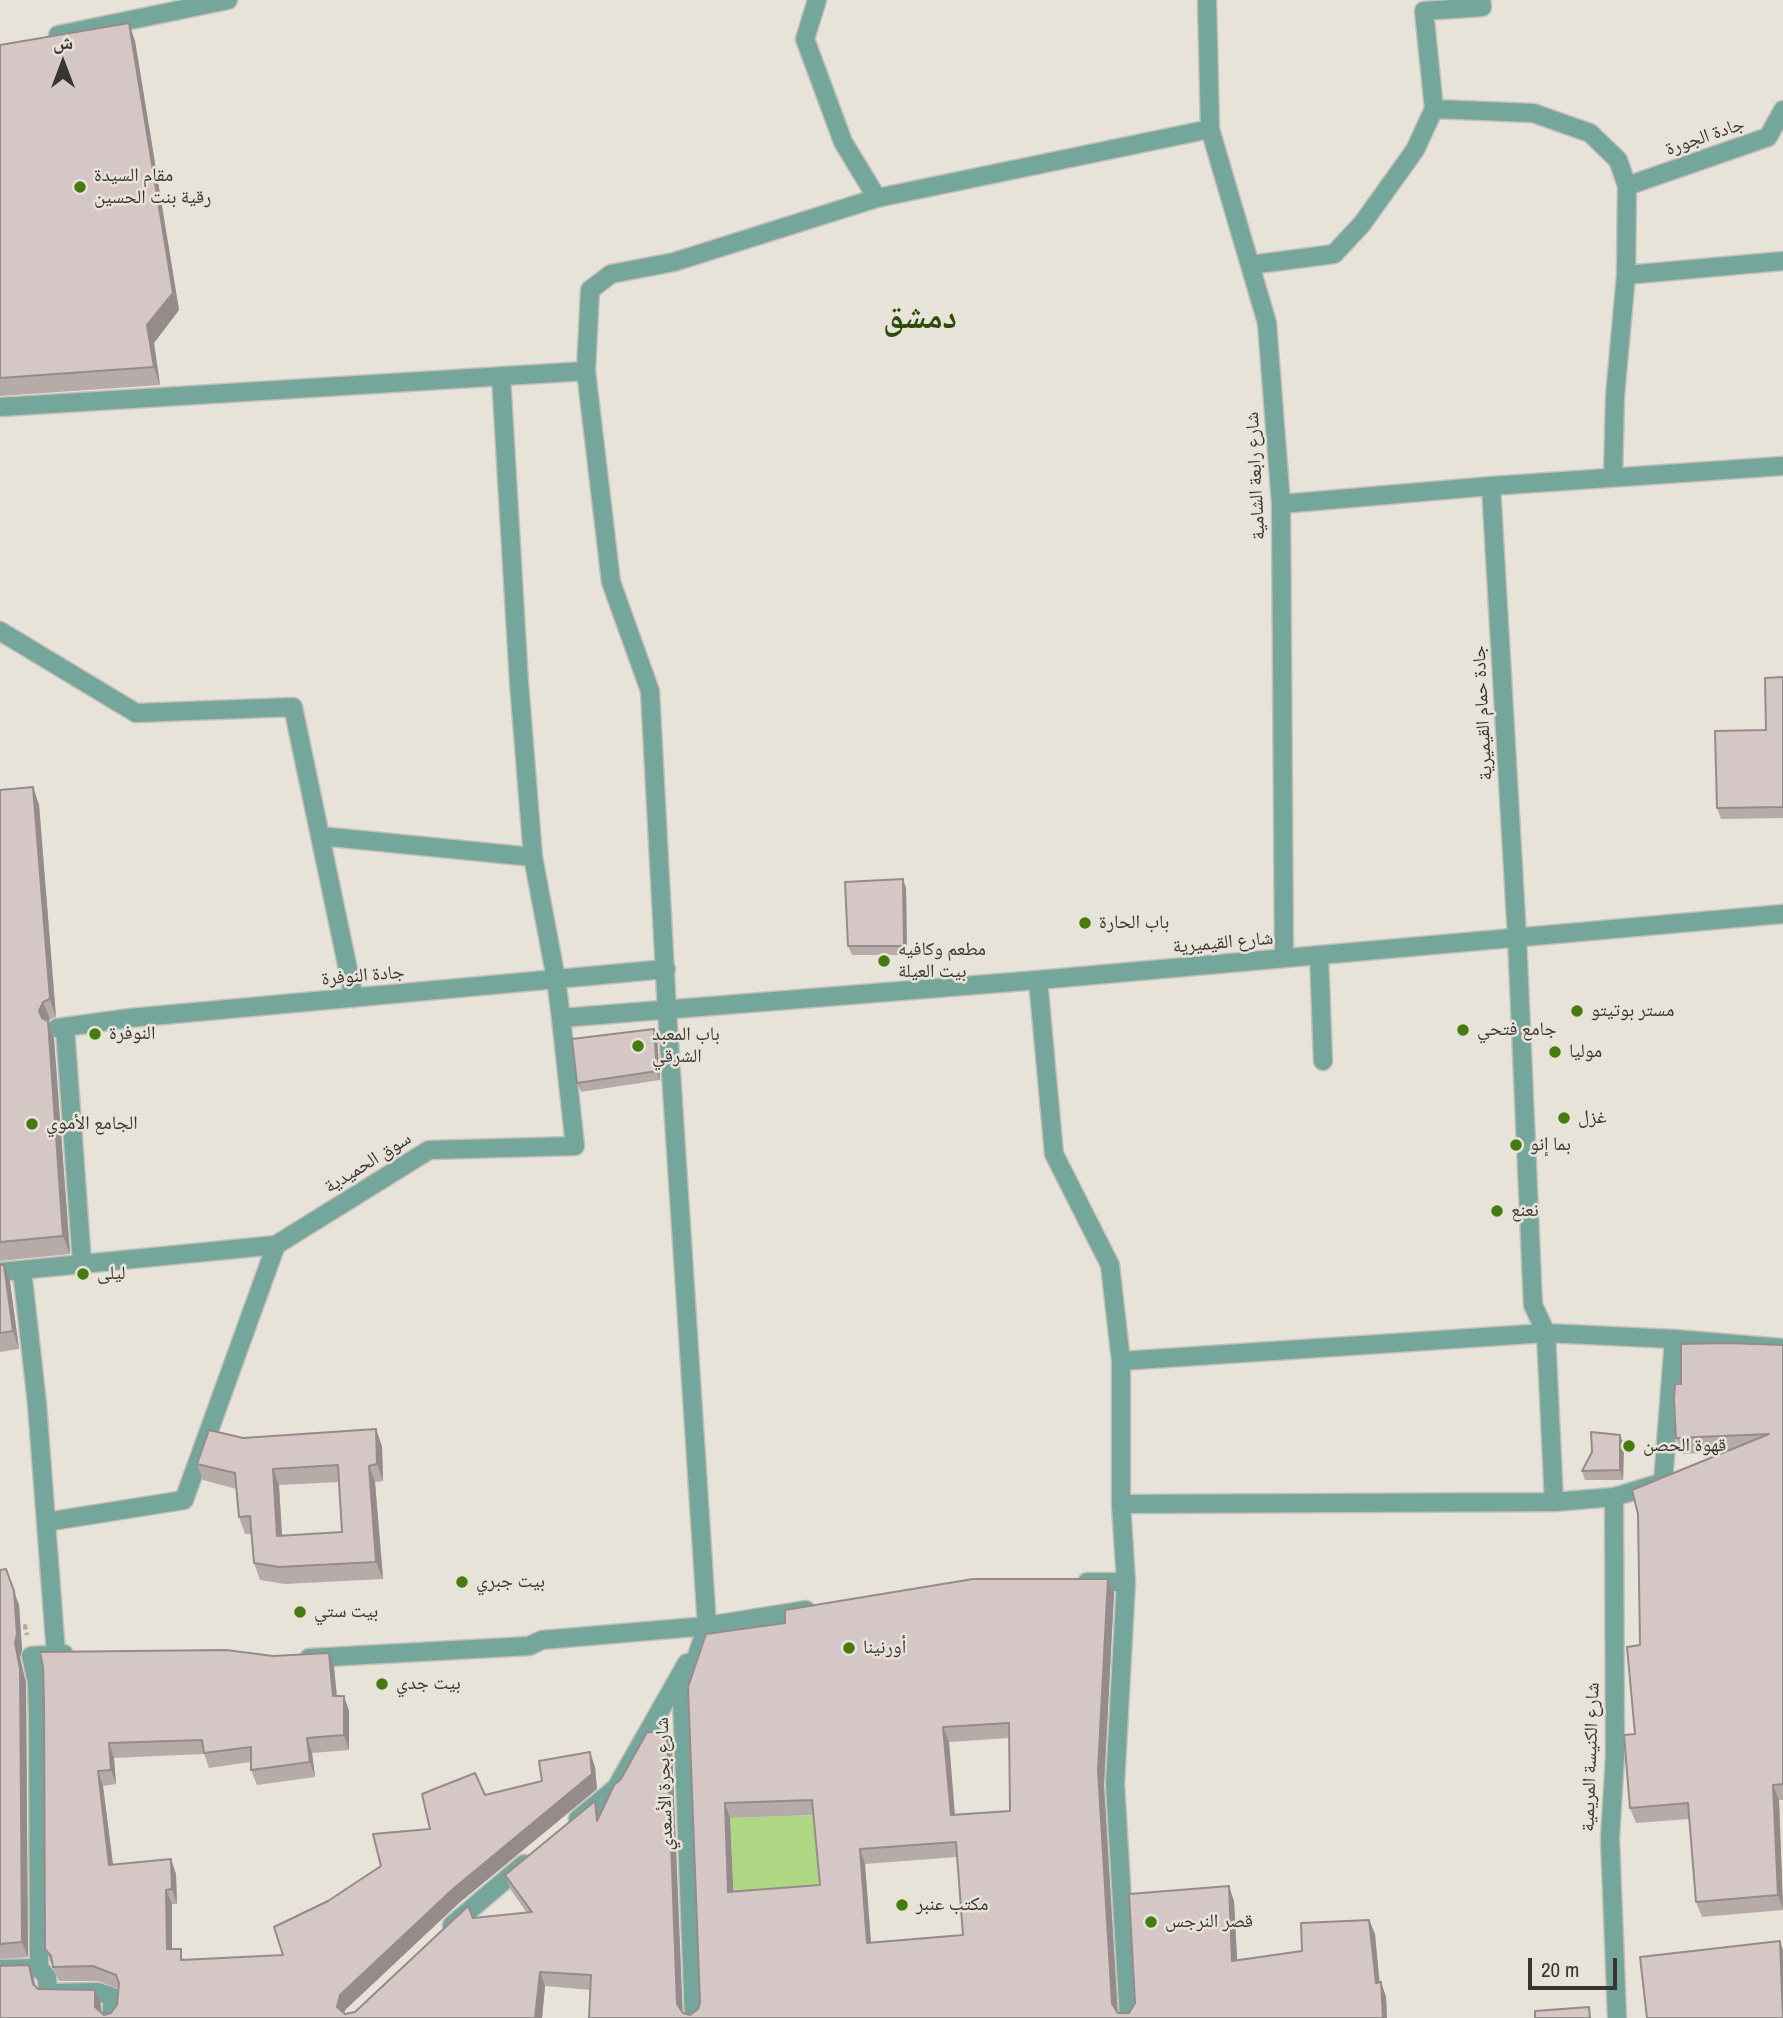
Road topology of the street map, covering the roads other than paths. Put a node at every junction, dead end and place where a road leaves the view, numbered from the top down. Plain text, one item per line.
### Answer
1 (228, 0) edge
2 (817, 0) edge
3 (1207, 0) edge
4 (1481, 0) edge
5 (40, 39) edge
6 (1434, 109) junction
7 (1783, 110) edge
8 (1210, 129) junction
9 (1627, 186) junction
10 (877, 198) junction
11 (1783, 261) edge
12 (1250, 265) junction
13 (1626, 275) junction
14 (586, 371) junction
15 (501, 376) junction
16 (0, 407) edge
17 (1783, 466) edge
18 (1613, 477) junction
19 (1491, 486) junction
20 (1281, 504) junction
21 (0, 631) edge
22 (320, 836) junction
23 (533, 857) junction
24 (1783, 914) edge
25 (1517, 937) junction
26 (1319, 955) junction
27 (1284, 958) junction
28 (666, 969) junction
29 (556, 979) junction
30 (1038, 980) junction
31 (354, 998) junction
32 (667, 1011) junction
33 (561, 1018) junction
34 (1323, 1061) dead end
35 (276, 1245) junction
36 (82, 1263) junction
37 (22, 1270) junction
38 (0, 1272) edge
39 (1546, 1333) junction
40 (1674, 1339) junction
41 (1783, 1348) edge
42 (1121, 1361) junction
43 (1614, 1497) junction
44 (1554, 1502) junction
45 (1121, 1504) junction
46 (46, 1521) junction
47 (1072, 1582) edge
48 (1126, 1582) junction
49 (829, 1606) edge
50 (707, 1626) junction
51 (56, 1654) junction
52 (83, 1654) edge
53 (292, 1659) edge
54 (563, 1832) edge
55 (541, 1850) edge
56 (438, 1938) edge
57 (39, 1968) junction
58 (0, 1969) edge
59 (111, 2018) edge
60 (694, 2018) edge
61 (1129, 2018) edge
62 (1617, 2018) edge

1 - 5 street
2 - 10 street
3 - 8 street, شارع رابعة الشامية
4 - 6 street
6 - 9 street
6 - 12 street
7 - 9 street, جادة الجورة
8 - 10 street
8 - 12 street, شارع رابعة الشامية
9 - 13 street
10 - 14 street
11 - 13 street
12 - 20 street, شارع رابعة الشامية
13 - 18 street
14 - 15 street
14 - 28 street
15 - 16 street
15 - 23 street
17 - 18 street
18 - 19 street
19 - 20 street
19 - 25 street, جادة حمام القيميرية
20 - 27 street, شارع رابعة الشامية
21 - 22 street
22 - 23 street
22 - 31 street
23 - 29 street
24 - 25 street, شارع القيميرية
25 - 26 street, شارع القيميرية
25 - 39 street, جادة حمام القيميرية
26 - 27 street, شارع القيميرية
26 - 34 street
27 - 30 street, شارع القيميرية
28 - 29 street, جادة النوفرة
28 - 32 street
29 - 31 street, جادة النوفرة
29 - 33 street
30 - 32 street, شارع القيميرية
30 - 42 street
31 - 36 street, جادة النوفرة
32 - 33 street
32 - 50 street
33 - 35 street, سوق الحميدية
35 - 36 street, سوق الحميدية
35 - 46 street
36 - 37 street, سوق الحميدية
37 - 38 street, سوق الحميدية
37 - 46 street
39 - 40 street
39 - 42 street
39 - 44 street, جادة حمام القيميرية
40 - 41 street
40 - 43 street
42 - 45 street
43 - 44 street
43 - 62 street, شارع الكنيسة المريمية
44 - 45 street
45 - 48 street
46 - 51 street
47 - 48 street
48 - 61 street
49 - 50 street
50 - 53 street
50 - 54 street, شارع بحرة الأسعدي
50 - 60 street, شارع بحرة الأسعدي
51 - 52 street
51 - 57 street
55 - 56 street
57 - 58 street
57 - 59 street

